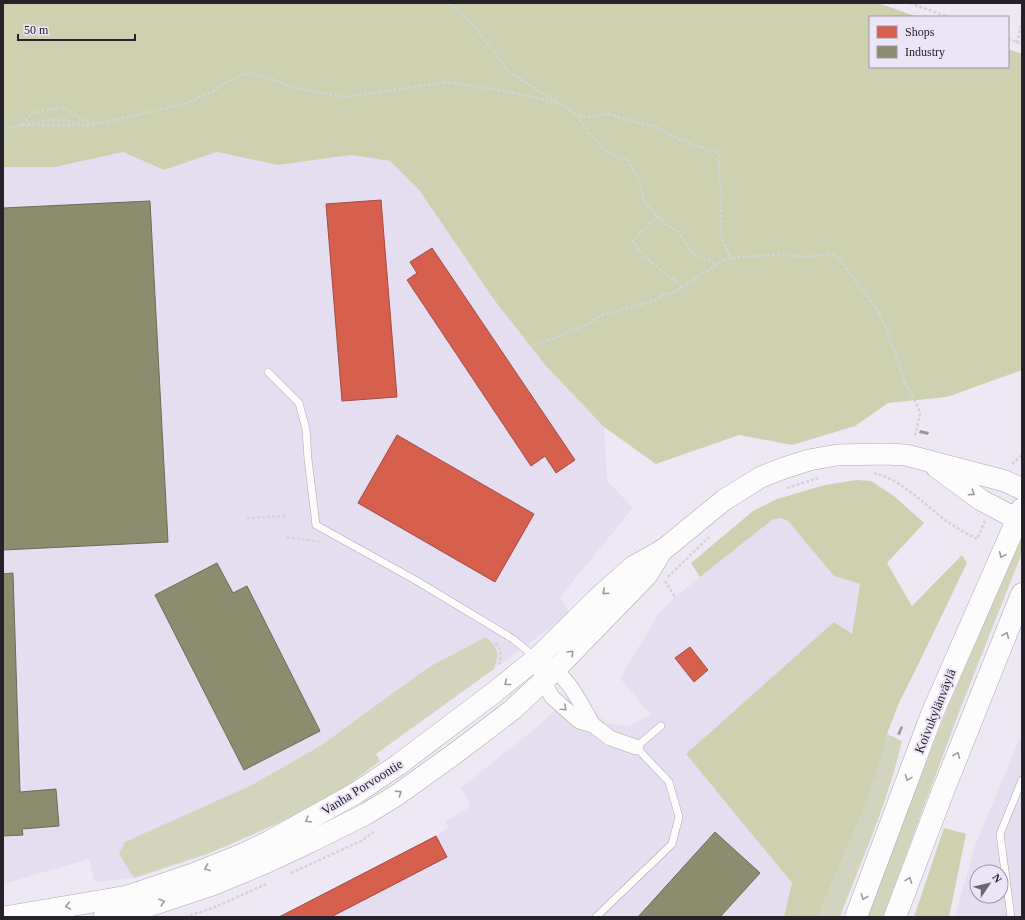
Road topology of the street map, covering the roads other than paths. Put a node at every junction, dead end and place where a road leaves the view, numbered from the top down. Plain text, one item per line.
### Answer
1 (268, 372) dead end
2 (929, 462) junction
3 (1022, 489) edge
4 (1020, 515) edge
5 (663, 550) junction
6 (1022, 594) edge
7 (537, 658) junction
8 (549, 675) junction
9 (592, 725) junction
10 (661, 726) dead end
11 (636, 747) junction
12 (1022, 780) edge
13 (132, 906) edge
14 (109, 911) edge
15 (4, 917) edge
16 (596, 917) edge
17 (856, 917) edge
18 (895, 917) edge
19 (1011, 917) edge

1 - 7 lane
2 - 3 main road, Vanha Porvoontie
2 -> 4 main road, Vanha Porvoontie
2 - 5 main road, Vanha Porvoontie
4 -> 17 main road, Koivukylänväylä
5 -> 7 main road, Vanha Porvoontie
8 -> 5 main road, Vanha Porvoontie
18 -> 6 main road
7 - 8 street
7 -> 13 main road, Vanha Porvoontie
8 - 9 street
8 -> 9 street
13 -> 8 main road, Vanha Porvoontie
9 - 11 street
10 - 11 lane
11 - 16 lane
12 - 19 lane
13 - 14 main road, Vanha Porvoontie
14 -> 15 main road, Vanha Porvoontie

